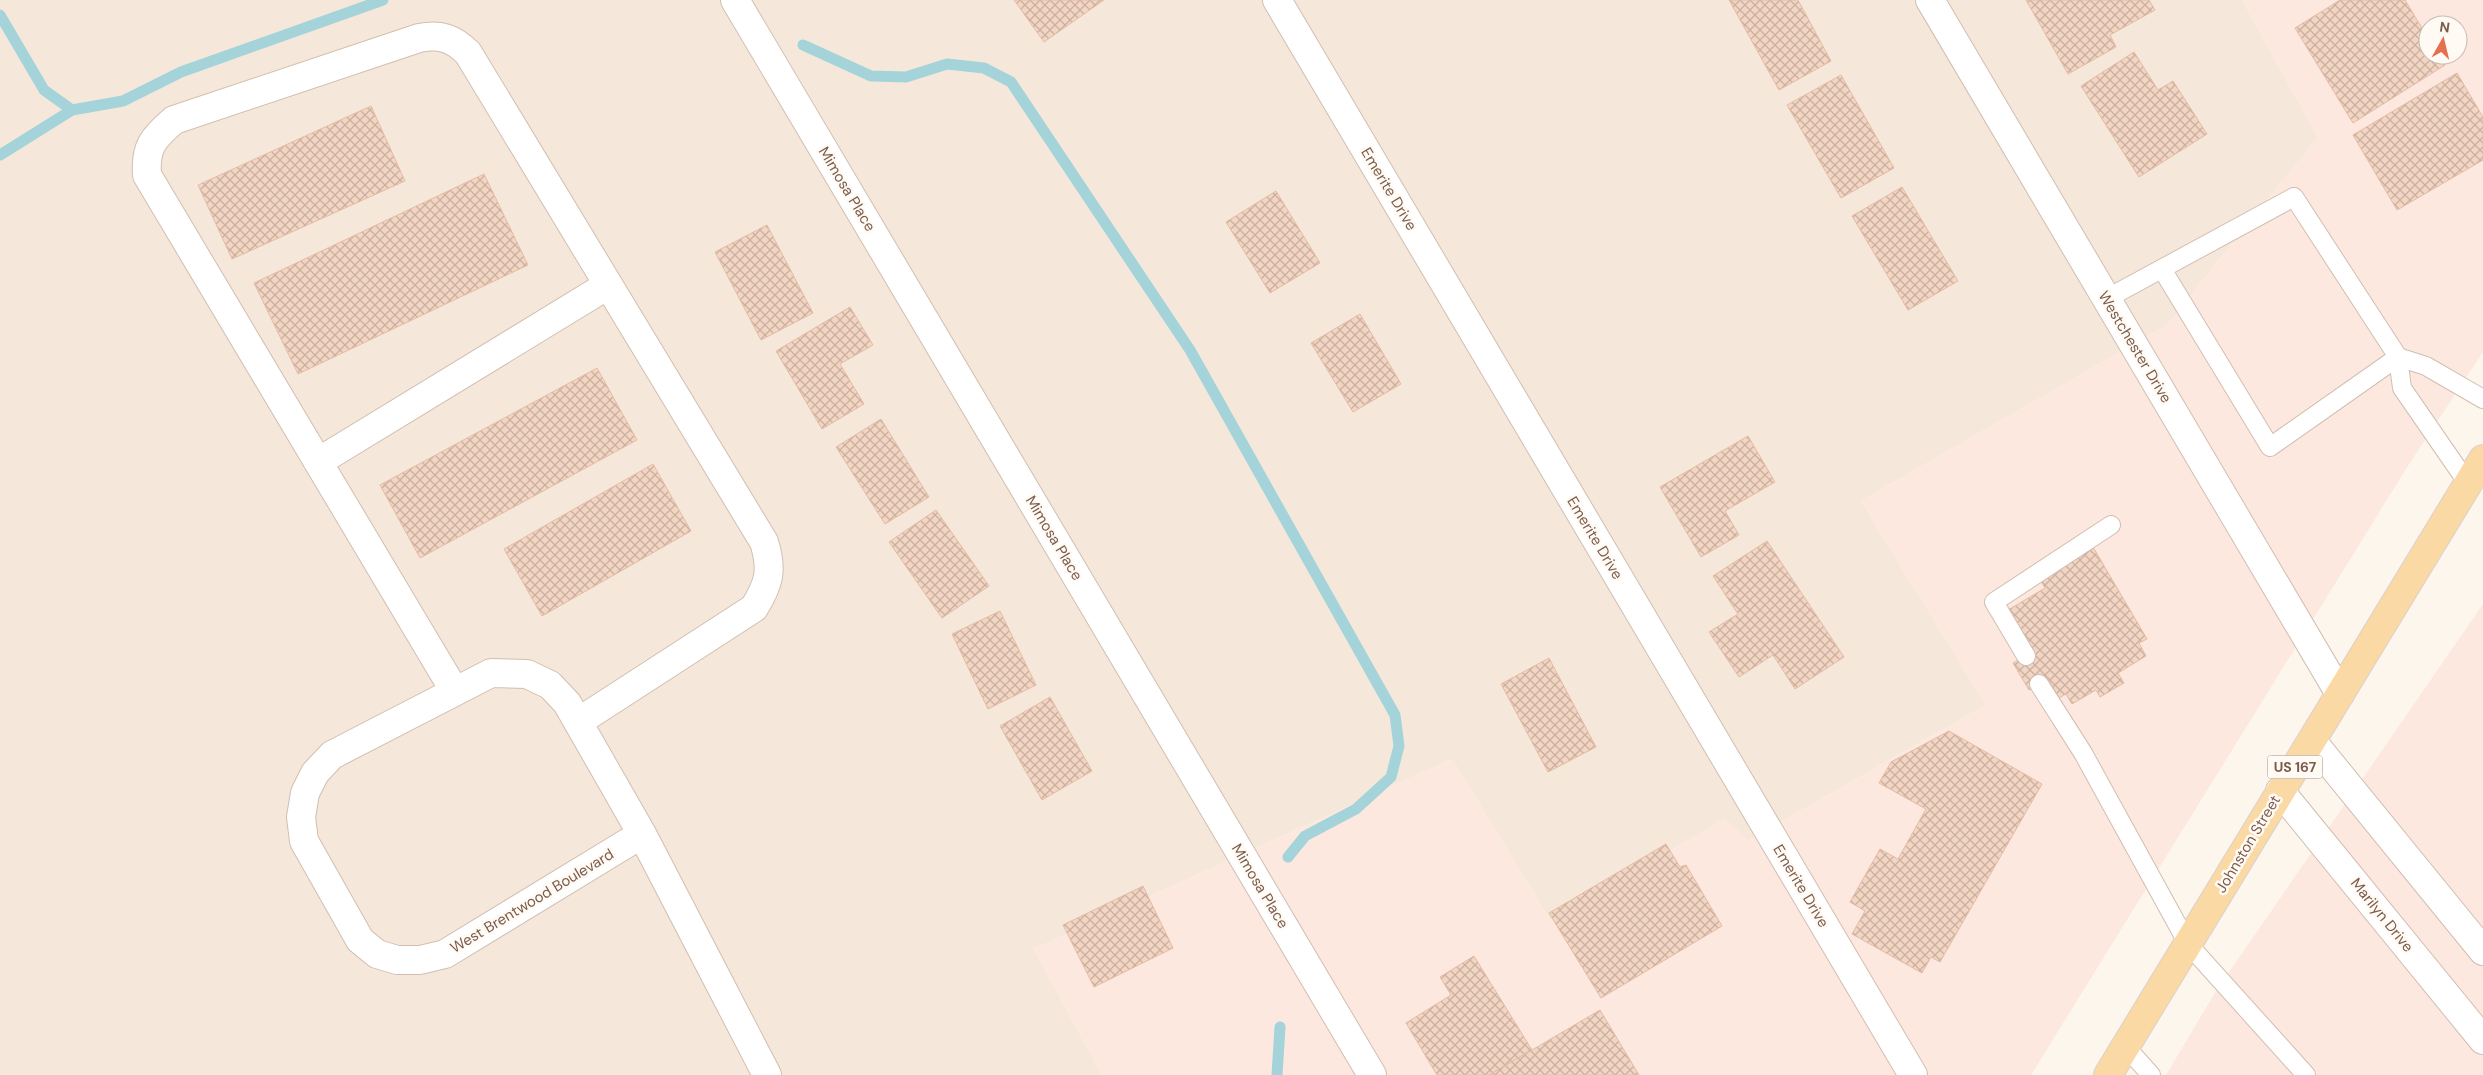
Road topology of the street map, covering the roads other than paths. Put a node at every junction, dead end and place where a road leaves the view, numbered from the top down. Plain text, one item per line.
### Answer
1 (735, 0) edge
2 (1277, 0) edge
3 (1930, 0) edge
4 (2162, 268) junction
5 (608, 285) junction
6 (2106, 299) junction
7 (2398, 357) junction
8 (2483, 399) edge
9 (2483, 459) edge
10 (318, 462) junction
11 (2468, 484) junction
12 (2111, 524) dead end
13 (2026, 656) dead end
14 (2039, 684) dead end
15 (454, 690) junction
16 (2340, 694) junction
17 (578, 722) junction
18 (2312, 741) junction
19 (2280, 791) junction
20 (642, 834) junction
21 (2188, 944) junction
22 (2483, 951) edge
23 (2483, 1040) edge
24 (2126, 1046) junction
25 (768, 1075) edge
26 (1372, 1075) edge
27 (1913, 1075) edge
28 (2108, 1075) edge
29 (2150, 1075) edge
30 (2306, 1075) edge

1 - 26 street, Mimosa Place
2 - 27 street, Emerite Drive
3 - 6 street, Westchester Drive
4 - 6 lane
4 - 7 lane
4 - 7 lane
5 - 10 street
5 - 10 street
5 - 17 street
6 - 16 street, Westchester Drive
7 - 8 lane
7 - 11 lane
9 - 11 main road, Johnston Street / US 167
10 - 15 street
11 - 16 main road, Johnston Street / US 167
12 - 13 lane
14 - 21 lane
15 - 17 street, West Brentwood Boulevard
15 - 20 street, West Brentwood Boulevard
16 - 18 main road, Johnston Street / US 167
17 - 20 street, West Brentwood Boulevard
18 - 19 main road, Johnston Street / US 167
18 - 22 street
19 - 21 main road, Johnston Street / US 167
19 - 23 street, Marilyn Drive
20 - 25 street, West Brentwood Boulevard
21 - 24 main road, Johnston Street / US 167
21 - 30 lane
24 - 28 main road, Johnston Street / US 167
24 - 29 lane

